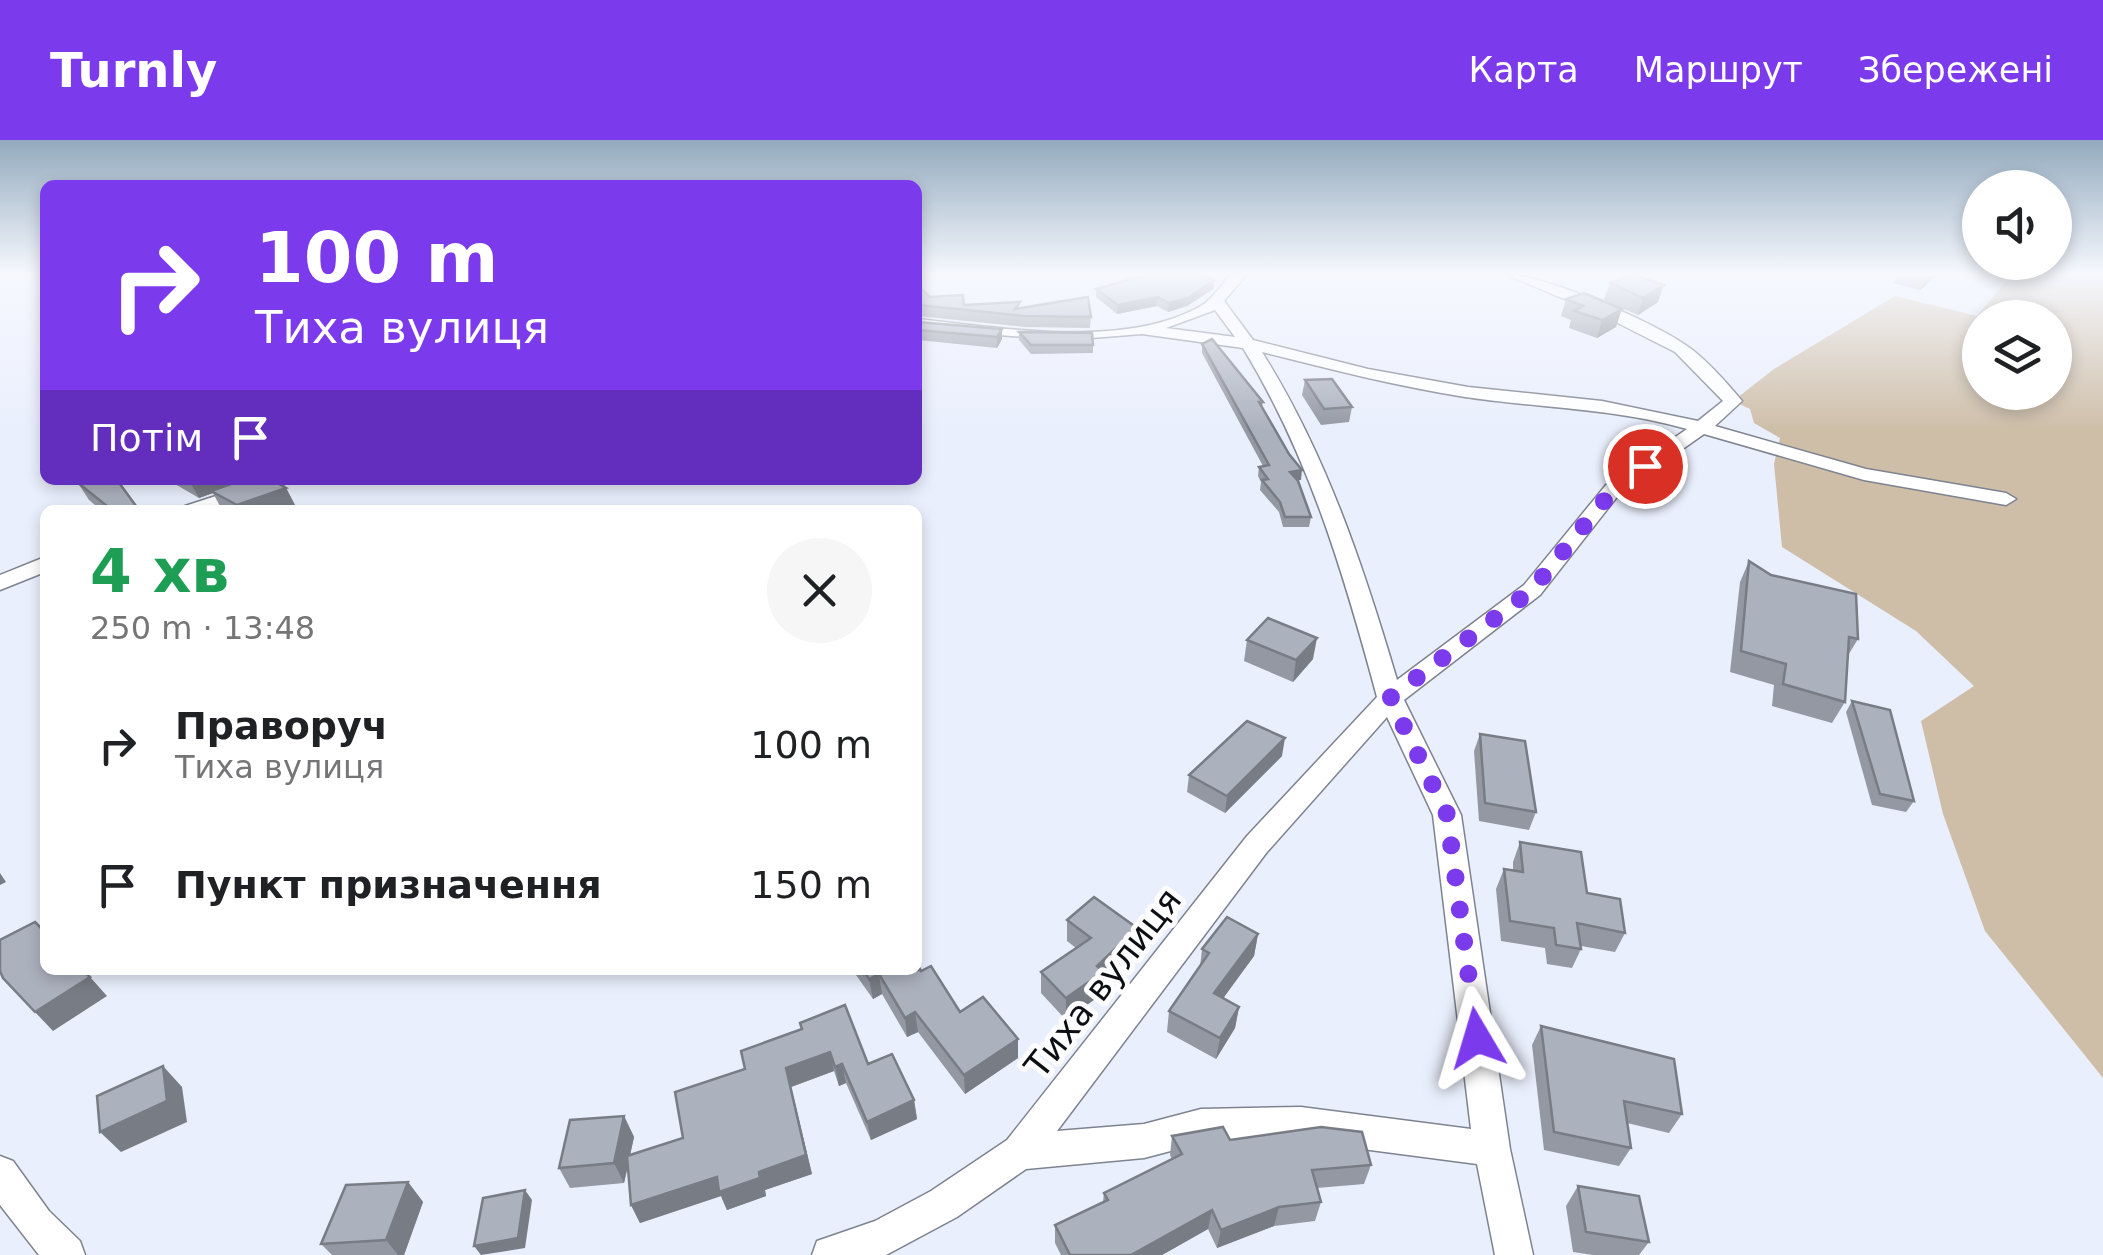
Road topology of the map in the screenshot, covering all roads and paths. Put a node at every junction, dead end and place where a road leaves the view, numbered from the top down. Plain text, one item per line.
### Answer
1 (957, 327) edge
2 (1159, 327) edge
3 (1237, 327) edge
4 (1636, 327) edge
5 (1148, 332) junction
6 (1251, 344) junction
7 (1699, 426) junction
8 (270, 485) edge
9 (2006, 499) dead end
10 (208, 505) edge
11 (40, 566) edge
12 (0, 582) edge
13 (1390, 698) junction
14 (1492, 1149) junction
15 (1020, 1152) junction
16 (0, 1174) edge
17 (66, 1255) edge
18 (831, 1255) edge
19 (1514, 1255) edge

1 - 5 street
2 - 5 street
3 - 6 street
4 - 7 street, Тиха вулиця
5 - 6 street
6 - 7 street
6 - 13 street
7 - 9 street
7 - 13 street, Тиха вулиця
8 - 10 street
11 - 12 street
13 - 14 street
13 - 15 street, Тиха вулиця
14 - 15 street
14 - 19 street
15 - 18 street, Тиха вулиця
16 - 17 street

